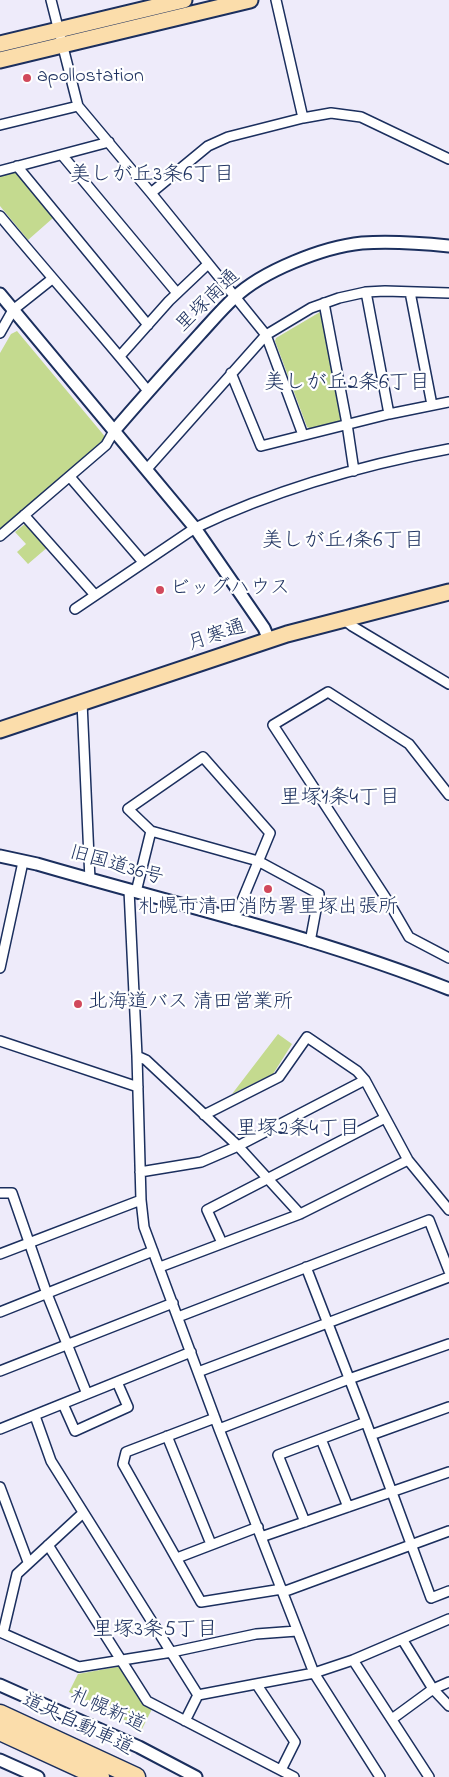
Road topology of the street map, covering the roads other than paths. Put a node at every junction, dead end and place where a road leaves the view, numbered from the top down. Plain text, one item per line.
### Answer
1 (51, 0) edge
2 (184, 0) edge
3 (250, 0) edge
4 (276, 0) edge
5 (58, 30) junction
6 (0, 44) edge
7 (62, 46) junction
8 (0, 60) edge
9 (78, 106) junction
10 (303, 118) junction
11 (0, 125) edge
12 (109, 142) junction
13 (62, 155) junction
14 (449, 159) edge
15 (17, 166) junction
16 (0, 171) edge
17 (151, 193) junction
18 (0, 216) edge
19 (449, 246) edge
20 (208, 264) junction
21 (52, 279) junction
22 (366, 292) junction
23 (410, 292) junction
24 (177, 293) junction
25 (0, 294) edge
26 (449, 294) edge
27 (234, 297) junction
28 (324, 303) junction
29 (13, 310) junction
30 (148, 324) junction
31 (0, 333) edge
32 (266, 335) junction
33 (120, 356) junction
34 (231, 373) junction
35 (148, 391) junction
36 (449, 402) edge
37 (432, 405) junction
38 (389, 414) junction
39 (347, 424) junction
40 (114, 431) junction
41 (303, 435) junction
42 (449, 449) edge
43 (146, 470) junction
44 (354, 471) junction
45 (70, 477) junction
46 (24, 516) junction
47 (195, 528) junction
48 (0, 536) edge
49 (143, 562) junction
50 (449, 592) edge
51 (95, 595) junction
52 (75, 609) dead end
53 (343, 618) junction
54 (269, 640) junction
55 (449, 684) edge
56 (82, 702) junction
57 (0, 730) edge
58 (449, 794) edge
59 (151, 831) junction
60 (0, 856) edge
61 (258, 861) junction
62 (23, 862) junction
63 (90, 880) junction
64 (132, 891) junction
65 (234, 920) junction
66 (310, 942) junction
67 (449, 958) edge
68 (0, 968) edge
69 (449, 989) edge
70 (0, 1041) edge
71 (137, 1056) junction
72 (365, 1080) junction
73 (138, 1087) junction
74 (204, 1115) junction
75 (385, 1118) junction
76 (238, 1146) junction
77 (408, 1160) junction
78 (140, 1172) junction
79 (268, 1179) junction
80 (0, 1193) edge
81 (141, 1200) junction
82 (449, 1210) edge
83 (300, 1214) junction
84 (29, 1243) junction
85 (222, 1243) junction
86 (152, 1252) junction
87 (0, 1254) edge
88 (160, 1267) junction
89 (306, 1267) junction
90 (449, 1271) edge
91 (449, 1278) edge
92 (48, 1294) junction
93 (172, 1303) junction
94 (0, 1312) edge
95 (178, 1317) junction
96 (327, 1323) junction
97 (449, 1344) edge
98 (67, 1345) junction
99 (191, 1352) junction
100 (0, 1371) edge
101 (198, 1372) junction
102 (349, 1379) junction
103 (117, 1382) junction
104 (86, 1394) junction
105 (64, 1404) junction
106 (449, 1407) edge
107 (35, 1416) junction
108 (215, 1418) junction
109 (366, 1422) junction
110 (0, 1429) edge
111 (220, 1429) junction
112 (371, 1435) junction
113 (167, 1436) junction
114 (321, 1439) junction
115 (449, 1472) edge
116 (0, 1489) edge
117 (392, 1492) junction
118 (348, 1507) junction
119 (83, 1513) junction
120 (305, 1522) junction
121 (258, 1527) junction
122 (449, 1531) edge
123 (261, 1537) junction
124 (210, 1544) junction
125 (410, 1544) junction
126 (48, 1545) junction
127 (177, 1558) junction
128 (28, 1562) junction
129 (282, 1590) junction
130 (449, 1591) edge
131 (449, 1619) edge
132 (296, 1632) junction
133 (2, 1633) edge
134 (402, 1639) junction
135 (172, 1652) junction
136 (122, 1660) junction
137 (353, 1660) junction
138 (314, 1673) junction
139 (449, 1682) edge
140 (0, 1685) edge
141 (257, 1685) junction
142 (434, 1689) junction
143 (198, 1695) junction
144 (449, 1706) edge
145 (0, 1714) edge
146 (392, 1719) junction
147 (185, 1721) junction
148 (0, 1731) edge
149 (0, 1760) edge
150 (281, 1770) junction
151 (38, 1777) edge
152 (100, 1777) edge
153 (136, 1777) edge
154 (196, 1777) edge
155 (294, 1777) edge
156 (380, 1777) edge
157 (429, 1777) edge

1 - 5 street
2 - 5 main road
3 - 7 main road
4 - 10 street
5 - 6 main road
5 - 7 street
7 - 8 main road
7 - 9 street
9 - 11 street
9 - 12 street
10 - 14 street
10 - 17 street
12 - 13 street
12 - 17 street
13 - 15 street
13 - 24 street
15 - 16 street
15 - 30 street
17 - 20 street
18 - 21 street
19 - 27 street, 里塚南通
20 - 24 street
20 - 27 street
21 - 29 street
21 - 33 street
22 - 23 street
22 - 28 street
22 - 38 street
23 - 26 street
23 - 37 street
24 - 30 street
25 - 29 street
27 - 32 street
27 - 35 street, 里塚南通
28 - 32 street
28 - 39 street
29 - 31 street
29 - 40 street
30 - 33 street
32 - 34 street
32 - 41 street
33 - 35 street
34 - 41 street
34 - 43 street
35 - 40 street, 里塚南通
36 - 37 street
37 - 38 street
38 - 39 street
39 - 41 street
39 - 44 street
40 - 43 street
40 - 45 street
42 - 44 street
43 - 47 street
44 - 47 street
45 - 46 street
45 - 49 street
46 - 48 street
46 - 51 street
47 - 49 street
47 - 54 street
49 - 51 street
50 - 53 main road, 月寒通
51 - 52 street
53 - 54 main road, 月寒通
53 - 55 street
54 - 56 main road, 月寒通
56 - 57 main road, 月寒通
56 - 63 street
58 - 67 street
59 - 61 street
59 - 61 street
59 - 64 street
60 - 62 street, 旧国道36号
61 - 65 street
61 - 66 street
62 - 63 street, 旧国道36号
62 - 68 street
63 - 64 street, 旧国道36号
64 - 65 street, 旧国道36号
64 - 71 street
65 - 66 street, 旧国道36号
66 - 69 street, 旧国道36号
70 - 73 street
71 - 73 street
71 - 74 street
72 - 74 street
72 - 75 street
72 - 76 street
73 - 78 street
74 - 76 street
75 - 77 street
75 - 79 street
76 - 78 street
76 - 79 street
77 - 82 street
77 - 83 street
78 - 81 street
79 - 83 street
79 - 85 street
80 - 84 street
81 - 84 street
81 - 86 street
83 - 85 street
84 - 87 street
84 - 92 street
85 - 88 street
86 - 88 street
86 - 92 street
88 - 93 street
89 - 90 street
89 - 95 street
89 - 96 street
91 - 96 street
92 - 94 street
92 - 98 street
93 - 95 street
93 - 98 street
95 - 99 street
96 - 101 street
96 - 102 street
97 - 102 street
98 - 100 street
98 - 104 street
99 - 101 street
99 - 103 street
101 - 108 street
102 - 109 street
102 - 111 street
103 - 104 street
103 - 105 street
104 - 105 street
105 - 107 street
106 - 112 street
107 - 110 street
107 - 119 street
108 - 111 street
108 - 113 street
109 - 112 street
109 - 114 street
111 - 121 street
112 - 117 street
113 - 124 street
113 - 127 street
114 - 118 street
114 - 120 street
115 - 117 street
116 - 128 street
117 - 118 street
117 - 125 street
118 - 120 street
119 - 126 street
119 - 135 street
120 - 123 street
121 - 123 street
121 - 124 street
122 - 125 street
123 - 129 street
124 - 127 street
125 - 129 street
125 - 130 street
126 - 128 street
126 - 136 street
127 - 129 street
128 - 133 street
129 - 132 street
131 - 134 street
132 - 135 street
132 - 138 street
133 - 136 street
134 - 137 street
134 - 142 street
135 - 136 street
135 - 143 street
136 - 147 street
137 - 138 street
137 - 146 street
138 - 141 street
138 - 156 street
139 - 142 street
140 - 154 street, 札幌新道
141 - 143 street
141 - 150 street
142 - 144 street
142 - 146 street
143 - 147 street
145 - 153 highway, 道央自動車道
146 - 157 street
147 - 150 street
148 - 152 highway, 道央自動車道
149 - 151 street
150 - 155 street

